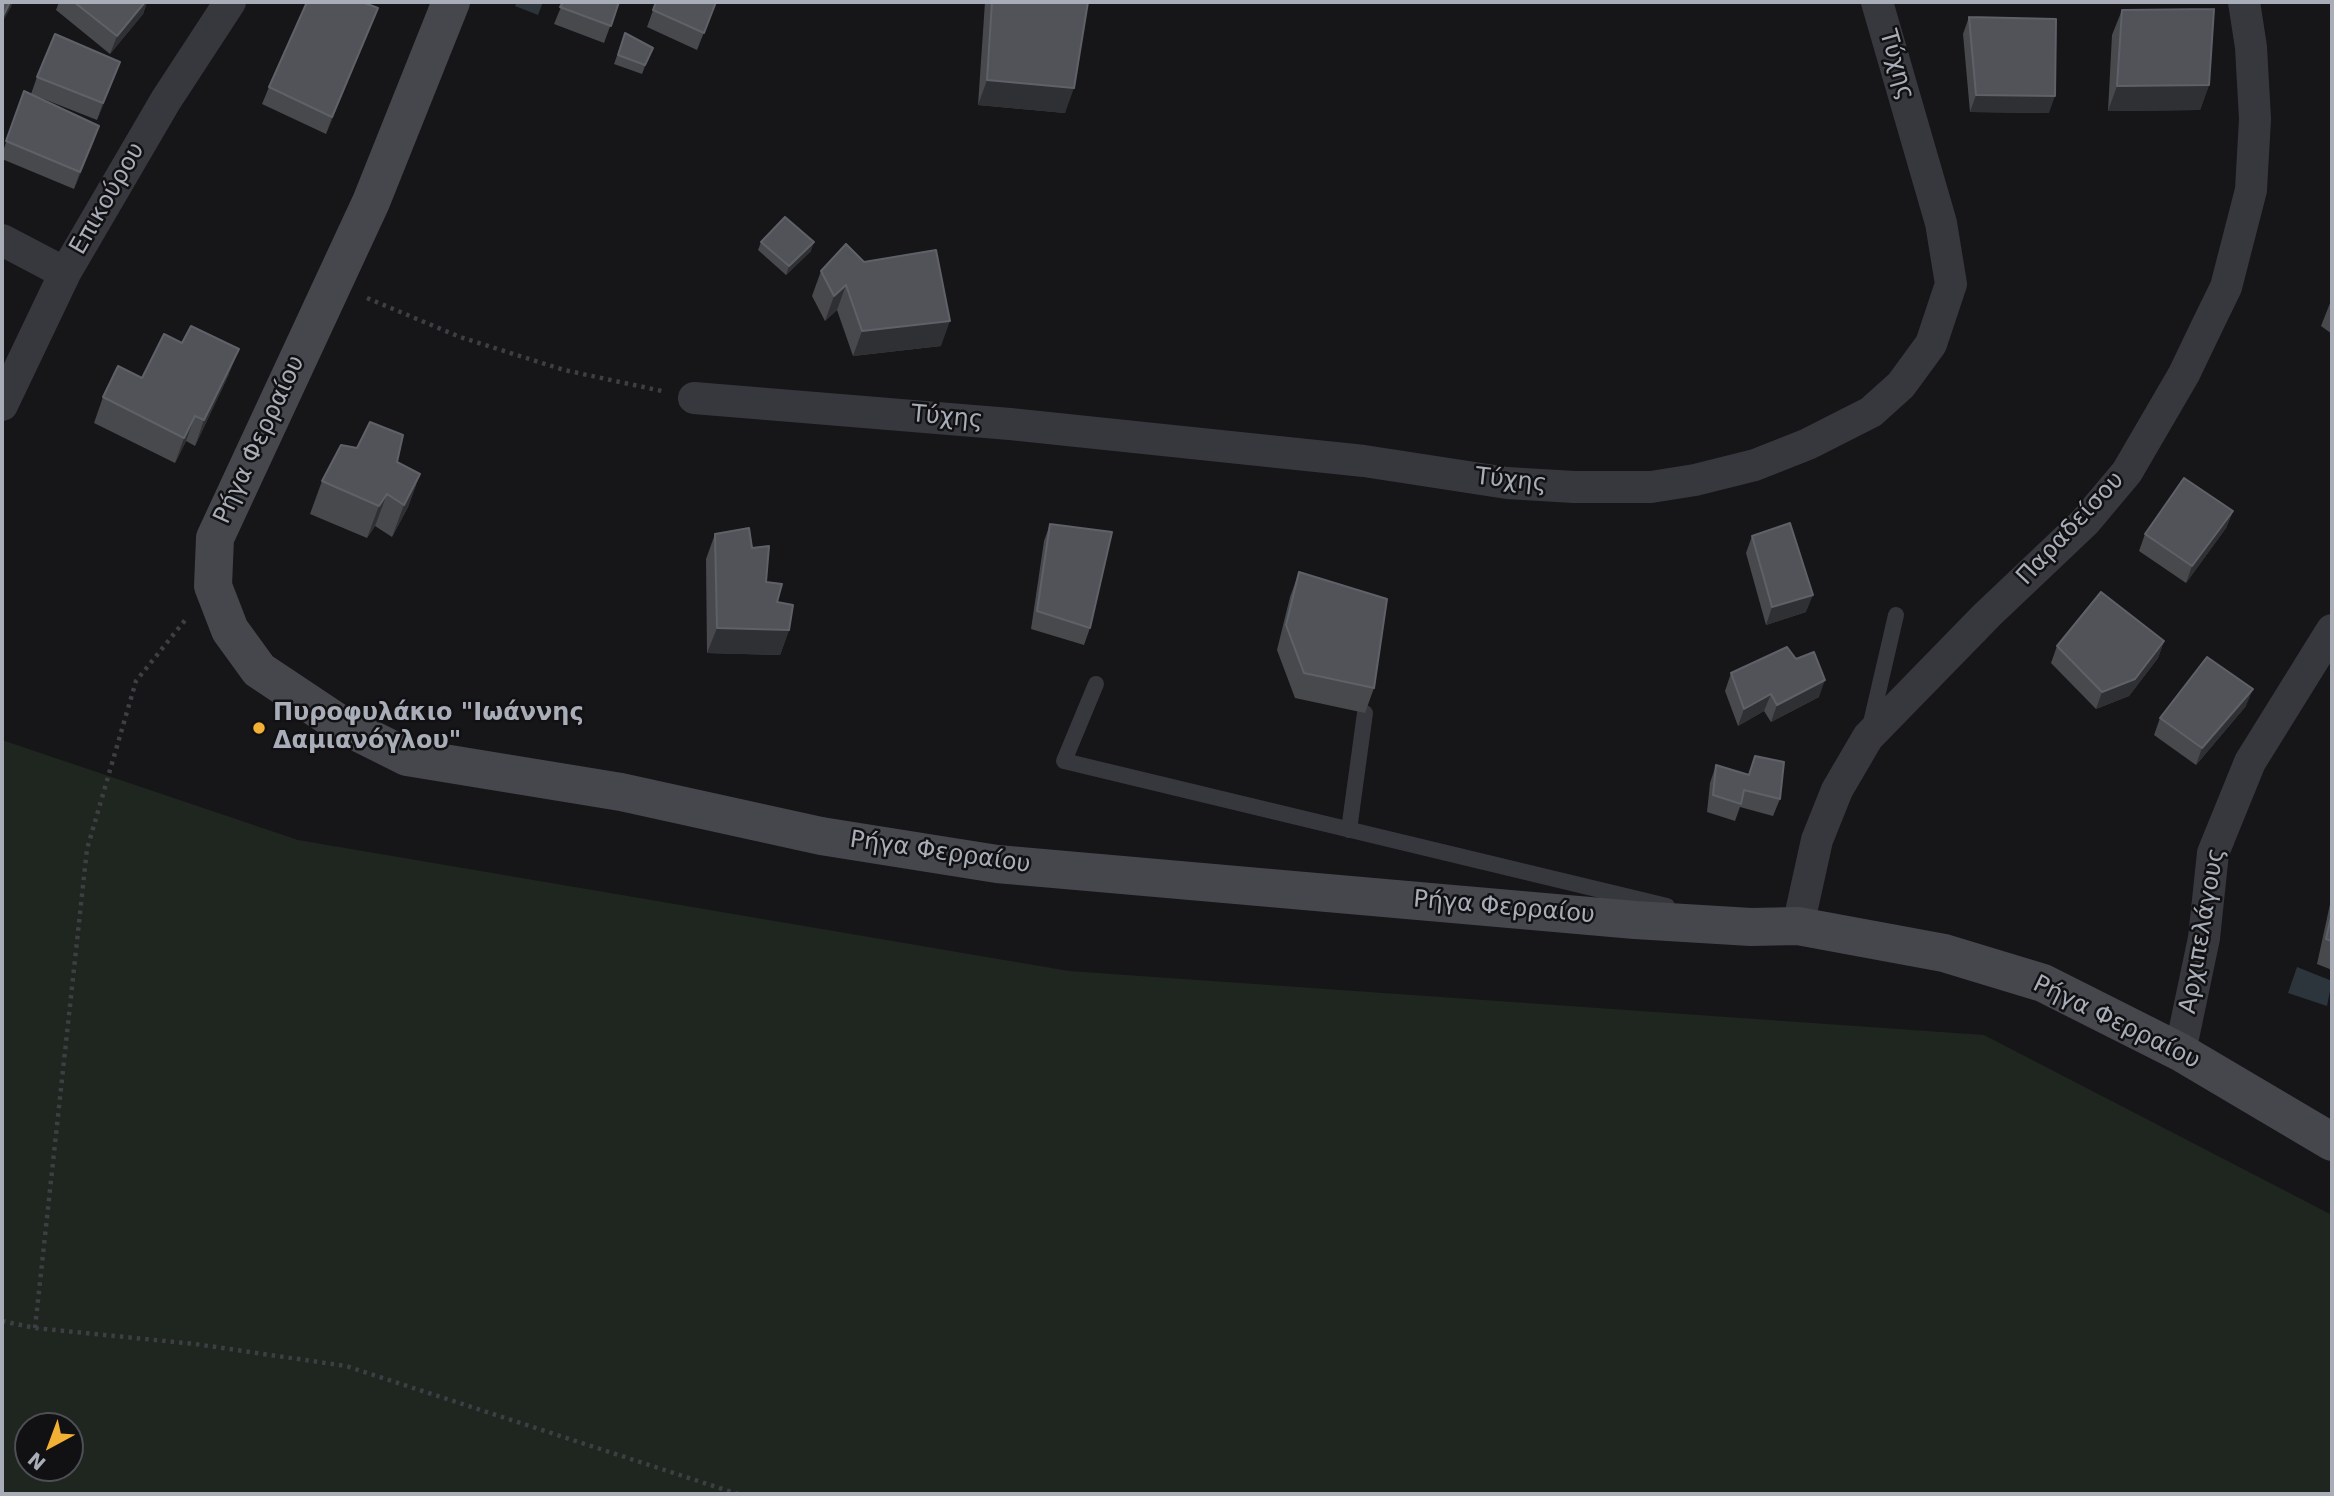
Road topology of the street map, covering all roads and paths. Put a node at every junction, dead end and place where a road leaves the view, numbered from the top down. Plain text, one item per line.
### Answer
1 (230, 2) edge
2 (451, 2) edge
3 (1877, 2) edge
4 (2244, 2) edge
5 (2, 240) edge
6 (65, 272) junction
7 (333, 283) junction
8 (694, 398) joint
9 (2, 405) edge
10 (213, 586) junction
11 (1896, 615) dead end
12 (2332, 630) edge
13 (1096, 684) dead end
14 (1365, 713) edge
15 (1868, 737) junction
16 (1349, 830) junction
17 (1798, 926) junction
18 (1751, 927) junction
19 (2180, 1052) junction
20 (2332, 1142) edge
21 (2, 1321) edge
22 (35, 1328) junction
23 (738, 1494) edge

1 - 6 street, Επικούρου
2 - 7 street, Ρήγα Φερραίου
3 - 8 street, Τύχης
4 - 15 street, Παραδείσου
5 - 6 street
6 - 9 street, Επικούρου
7 - 8 path
7 - 10 street, Ρήγα Φερραίου
10 - 18 street, Ρήγα Φερραίου
10 - 22 path
11 - 15 lane
12 - 19 street, Αρχιπελάγους
13 - 16 lane
14 - 16 lane
15 - 17 street, Παραδείσου
16 - 18 lane
17 - 18 street, Ρήγα Φερραίου
17 - 19 street, Ρήγα Φερραίου
19 - 20 street, Ρήγα Φερραίου
21 - 22 path
22 - 23 path

